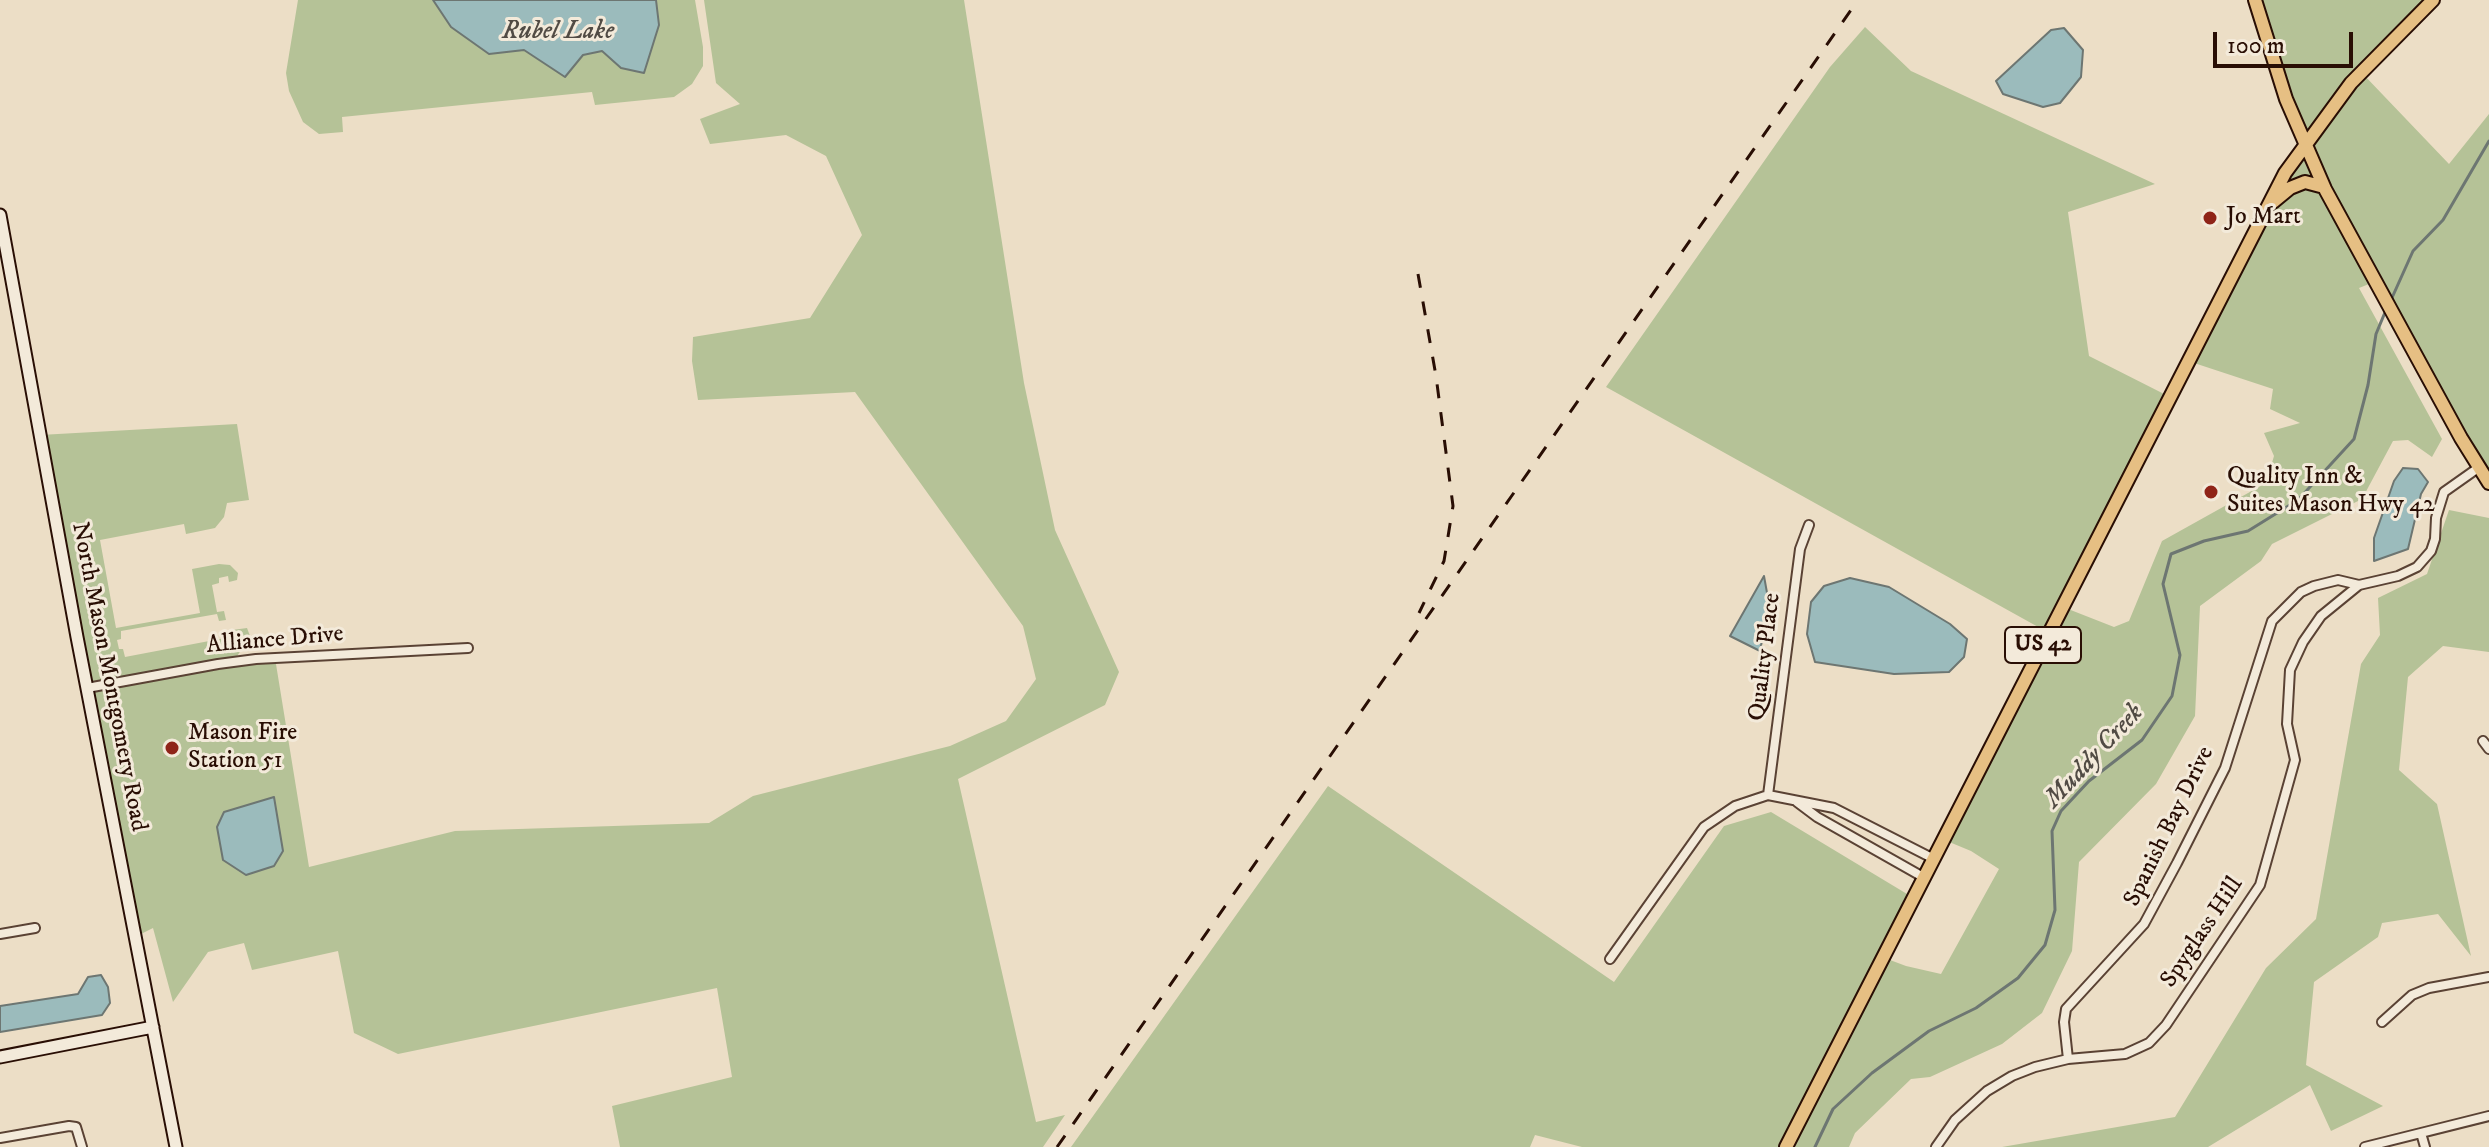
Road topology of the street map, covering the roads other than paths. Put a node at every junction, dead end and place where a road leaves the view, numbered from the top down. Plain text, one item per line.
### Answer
1 (2255, 0) edge
2 (2433, 0) edge
3 (2304, 143) junction
4 (2324, 187) junction
5 (2265, 209) junction
6 (0, 215) edge
7 (2478, 468) junction
8 (2489, 483) edge
9 (1809, 525) dead end
10 (2359, 585) junction
11 (468, 648) dead end
12 (87, 688) junction
13 (2483, 741) dead end
14 (2489, 749) edge
15 (1768, 795) junction
16 (1793, 800) junction
17 (1932, 858) junction
18 (1923, 877) junction
19 (35, 928) dead end
20 (0, 934) edge
21 (1610, 959) dead end
22 (2489, 977) edge
23 (2382, 1022) dead end
24 (153, 1027) junction
25 (0, 1057) edge
26 (2068, 1059) junction
27 (2489, 1116) edge
28 (2421, 1133) junction
29 (0, 1138) edge
30 (82, 1147) edge
31 (176, 1147) edge
32 (1786, 1147) edge
33 (1936, 1147) edge
34 (2365, 1147) edge
35 (2425, 1147) edge

1 - 3 main road
2 - 3 main road, US 42
3 - 4 main road
3 - 5 main road, US 42
4 - 5 main road
4 - 7 main road
5 - 17 main road, US 42
6 - 12 main road, North Mason Montgomery Road
7 - 8 main road
7 - 10 street, Spyglass Hill
9 - 15 street, Quality Place
10 - 26 street, Spanish Bay Drive
10 - 26 street, Spyglass Hill
11 - 12 street, Alliance Drive
12 - 24 main road, North Mason Montgomery Road
13 - 14 street
15 - 16 street
15 - 21 street
16 - 17 street
16 - 18 street
17 - 18 main road, US 42
18 - 32 main road, US 42
19 - 20 street
22 - 23 street
24 - 25 main road
24 - 31 main road, North Mason Montgomery Road
26 - 33 street
27 - 28 street
28 - 34 street
28 - 35 street
29 - 30 street

